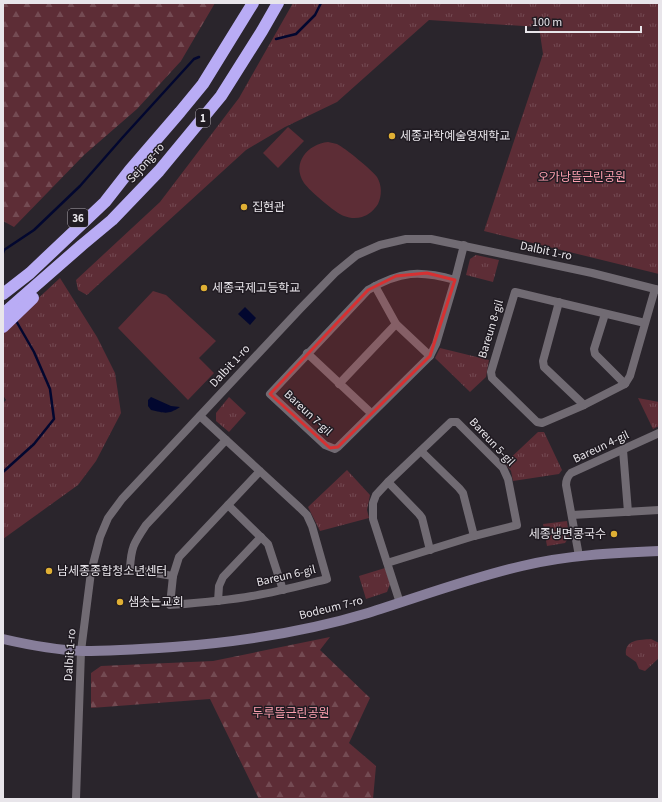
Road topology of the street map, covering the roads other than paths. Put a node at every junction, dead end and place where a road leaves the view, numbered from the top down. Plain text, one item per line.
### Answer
1 (253, 3) edge
2 (278, 3) edge
3 (130, 170) joint
4 (112, 220) joint
5 (464, 245) junction
6 (28, 269) junction
7 (456, 280) junction
8 (3, 284) edge
9 (40, 286) junction
10 (375, 286) junction
11 (657, 290) edge
12 (3, 294) edge
13 (560, 302) junction
14 (3, 314) edge
15 (605, 314) junction
16 (645, 323) junction
17 (396, 324) junction
18 (3, 327) edge
19 (307, 353) junction
20 (430, 356) junction
21 (339, 384) junction
22 (625, 384) junction
23 (584, 405) junction
24 (371, 413) junction
25 (200, 416) junction
26 (659, 433) edge
27 (226, 440) junction
28 (623, 450) junction
29 (421, 451) junction
30 (260, 471) junction
31 (388, 482) junction
32 (228, 505) junction
33 (659, 510) edge
34 (628, 512) junction
35 (572, 515) junction
36 (474, 536) junction
37 (261, 537) junction
38 (430, 550) junction
39 (659, 551) edge
40 (579, 556) junction
41 (387, 563) junction
42 (173, 576) junction
43 (283, 590) junction
44 (218, 601) junction
45 (400, 603) junction
46 (3, 638) edge
47 (82, 651) junction
48 (76, 799) edge

1 - 3 highway, Sejong-ro / 1
2 - 4 highway, Sejong-ro / 1
3 - 6 highway, 36
4 - 9 highway, 36
5 - 7 street
5 - 11 street, Dalbit 1-ro
5 - 25 street, Dalbit 1-ro
6 - 8 highway, 36
6 - 12 highway
7 - 10 street, Bareun 7-gil
7 - 20 street, Bareun 7-gil
9 - 14 highway
9 - 18 highway, 36
10 - 17 street
10 - 19 street, Bareun 7-gil
11 - 16 street
13 - 15 street, Bareun 8-gil
13 - 23 street
13 - 23 street, Bareun 8-gil
15 - 16 street, Bareun 8-gil
15 - 22 street
16 - 22 street
17 - 20 street
17 - 21 street
19 - 21 street
19 - 24 street, Bareun 7-gil
20 - 24 street, Bareun 7-gil
21 - 24 street
22 - 23 street, Bareun 8-gil
25 - 27 street, Bareun 6-gil
25 - 47 street, Dalbit 1-ro
26 - 28 street, Bareun 4-gil
27 - 30 street, Bareun 6-gil
27 - 42 street
28 - 34 street
28 - 35 street, Bareun 4-gil
29 - 31 street, Bareun 5-gil
29 - 36 street
29 - 36 street, Bareun 5-gil
30 - 32 street
30 - 43 street, Bareun 6-gil
31 - 38 street
31 - 41 street, Bareun 5-gil
32 - 37 street
32 - 42 street
33 - 34 street
34 - 35 street
35 - 40 street, Bareun 4-gil
36 - 38 street, Bareun 5-gil
37 - 43 street
37 - 44 street
38 - 41 street, Bareun 5-gil
39 - 40 street, Bodeum 7-ro
40 - 45 street, Bodeum 7-ro
41 - 45 street, Bareun 5-gil
42 - 44 street, Bareun 6-gil
43 - 44 street, Bareun 6-gil
45 - 47 street, Bodeum 7-ro
46 - 47 street, Bodeum 7-ro
47 - 48 street, Dalbit 1-ro

